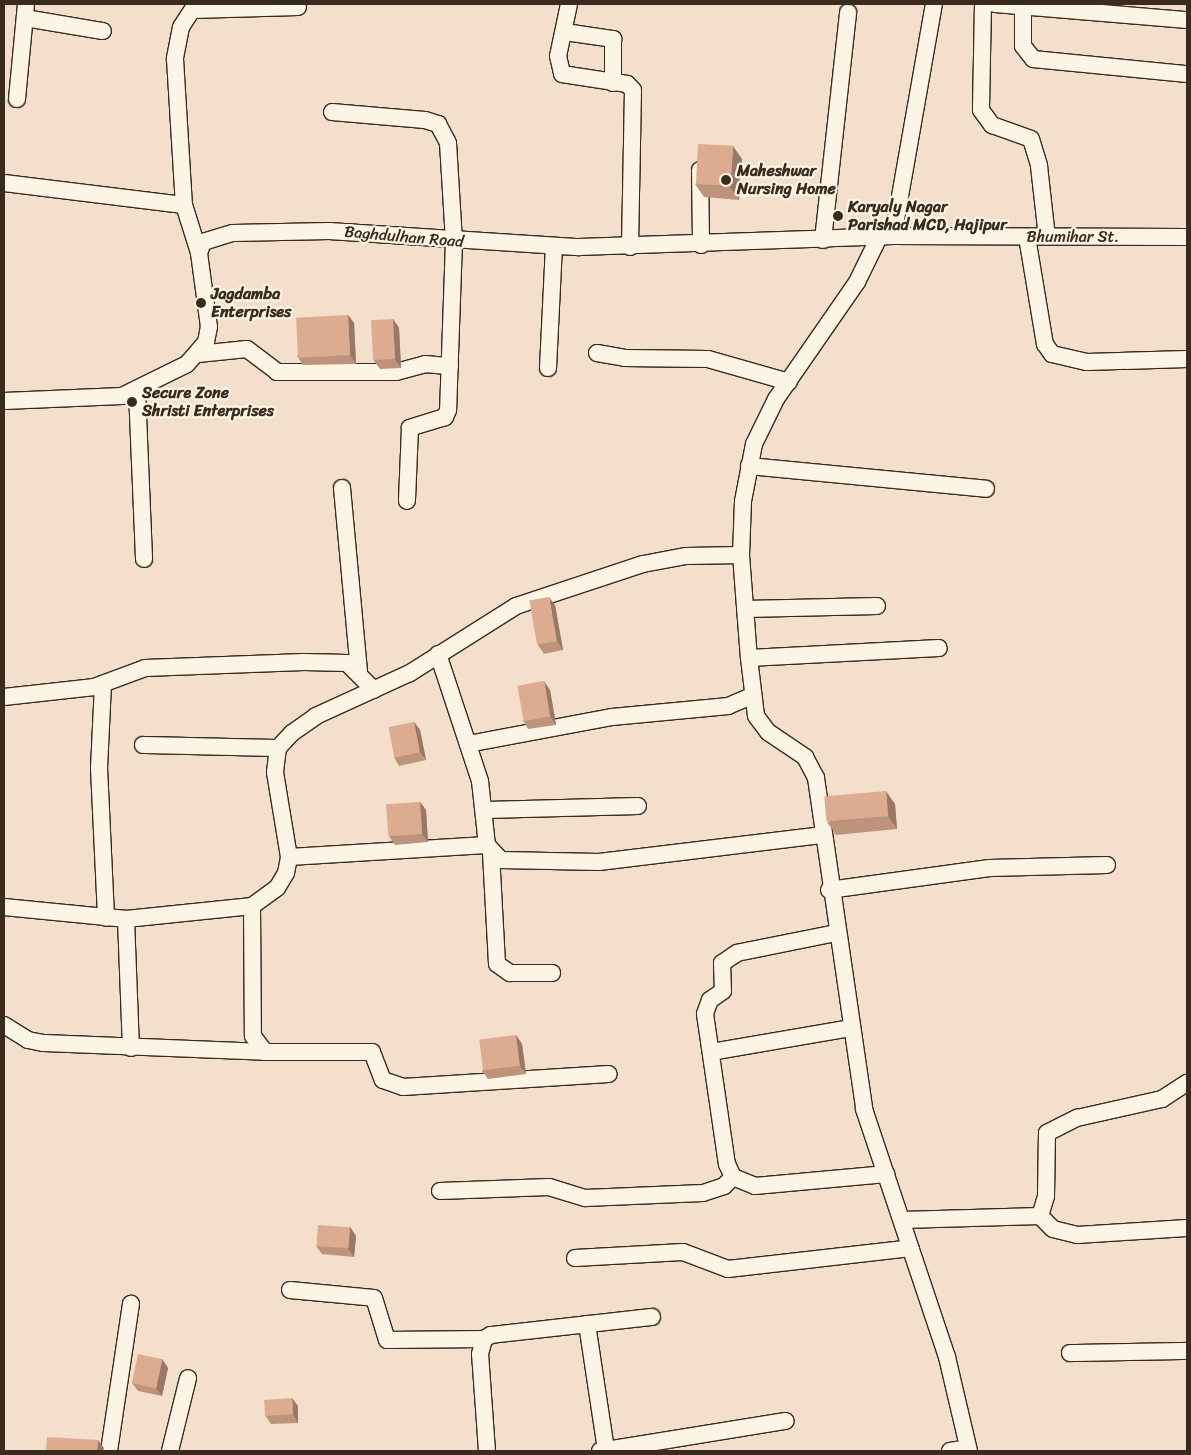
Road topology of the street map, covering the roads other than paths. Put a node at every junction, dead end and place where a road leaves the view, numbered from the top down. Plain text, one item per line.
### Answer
1 (569, 4) edge
2 (934, 4) edge
3 (983, 4) edge
4 (1001, 4) edge
5 (1022, 6) junction
6 (195, 7) edge
7 (298, 7) dead end
8 (1100, 8) edge
9 (25, 11) edge
10 (848, 12) dead end
11 (1187, 20) edge
12 (103, 31) dead end
13 (564, 32) junction
14 (1187, 74) edge
15 (612, 83) junction
16 (17, 99) dead end
17 (332, 112) dead end
18 (700, 155) edge
19 (4, 183) edge
20 (184, 204) junction
21 (928, 236) joint
22 (886, 237) junction
23 (1027, 237) junction
24 (1047, 237) junction
25 (1187, 237) edge
26 (823, 240) junction
27 (454, 241) junction
28 (701, 245) junction
29 (554, 246) junction
30 (630, 247) junction
31 (199, 253) junction
32 (597, 352) dead end
33 (198, 354) junction
34 (1187, 358) edge
35 (450, 366) junction
36 (548, 368) dead end
37 (789, 382) junction
38 (138, 391) junction
39 (4, 401) edge
40 (749, 466) junction
41 (342, 488) dead end
42 (986, 489) dead end
43 (408, 501) dead end
44 (741, 555) junction
45 (144, 559) dead end
46 (877, 606) dead end
47 (745, 609) junction
48 (939, 648) dead end
49 (438, 654) junction
50 (749, 658) junction
51 (359, 671) junction
52 (103, 684) junction
53 (374, 690) junction
54 (752, 696) junction
55 (4, 698) edge
56 (468, 744) junction
57 (143, 745) dead end
58 (278, 748) junction
59 (638, 806) dead end
60 (486, 810) junction
61 (823, 835) junction
62 (489, 849) junction
63 (289, 857) junction
64 (1107, 865) dead end
65 (829, 890) junction
66 (252, 906) junction
67 (4, 907) edge
68 (106, 918) junction
69 (126, 919) junction
70 (836, 933) junction
71 (552, 973) dead end
72 (4, 1025) edge
73 (851, 1028) junction
74 (131, 1048) junction
75 (265, 1052) junction
76 (710, 1052) junction
77 (609, 1074) dead end
78 (1187, 1083) edge
79 (886, 1174) junction
80 (733, 1177) junction
81 (440, 1191) dead end
82 (1040, 1216) junction
83 (902, 1220) junction
84 (1187, 1228) edge
85 (911, 1248) junction
86 (574, 1258) dead end
87 (290, 1290) dead end
88 (131, 1304) dead end
89 (652, 1317) dead end
90 (587, 1324) junction
91 (484, 1339) junction
92 (1187, 1351) edge
93 (1070, 1353) dead end
94 (188, 1378) dead end
95 (786, 1421) dead end
96 (669, 1445) edge
97 (969, 1450) edge
98 (109, 1451) edge
99 (170, 1451) edge
100 (487, 1451) edge
101 (603, 1451) edge
102 (950, 1451) edge

1 - 13 street
2 - 22 street
3 - 24 street
4 - 5 street
5 - 8 street
5 - 14 street
6 - 7 street
6 - 20 street
8 - 11 street
9 - 12 street
9 - 16 street
10 - 26 street
13 - 15 street
13 - 15 street
15 - 30 street
17 - 27 street
18 - 28 street
19 - 20 street
20 - 31 street
21 - 22 street, Baghdulhan Road
21 - 23 street, Bhumihar St.
22 - 26 street, Baghdulhan Road
22 - 37 street
23 - 24 street, Bhumihar St.
23 - 34 street
24 - 25 street, Bhumihar St.
26 - 28 street, Baghdulhan Road
27 - 29 street, Baghdulhan Road
27 - 31 street, Baghdulhan Road
27 - 35 street
28 - 30 street, Baghdulhan Road
29 - 30 street, Baghdulhan Road
29 - 36 street
31 - 33 street
32 - 37 street
33 - 35 street
33 - 38 street
35 - 43 street
37 - 40 street
38 - 39 street
38 - 45 street
40 - 42 street
40 - 44 street
41 - 51 street
44 - 47 street
44 - 49 street
46 - 47 street
47 - 50 street
48 - 50 street
49 - 53 street
49 - 56 street
50 - 54 street
51 - 52 street
51 - 53 street
52 - 55 street
52 - 68 street
53 - 58 street
54 - 56 street
54 - 61 street
56 - 60 street
57 - 58 street
58 - 63 street
59 - 60 street
60 - 62 street
61 - 62 street
61 - 65 street
62 - 63 street
62 - 71 street
63 - 66 street
64 - 65 street
65 - 70 street
66 - 69 street
66 - 75 street
67 - 68 street
68 - 69 street
69 - 74 street
70 - 73 street
70 - 76 street
72 - 74 street
73 - 76 street
73 - 79 street
74 - 75 street
75 - 77 street
76 - 80 street
78 - 82 street
79 - 80 street
79 - 83 street
80 - 81 street
82 - 83 street
82 - 84 street
83 - 85 street
85 - 86 street
85 - 97 street
87 - 91 street
88 - 98 street
89 - 90 street
90 - 91 street
90 - 101 street
91 - 100 street
92 - 93 street
94 - 99 street
95 - 96 street
96 - 101 street
97 - 102 street

